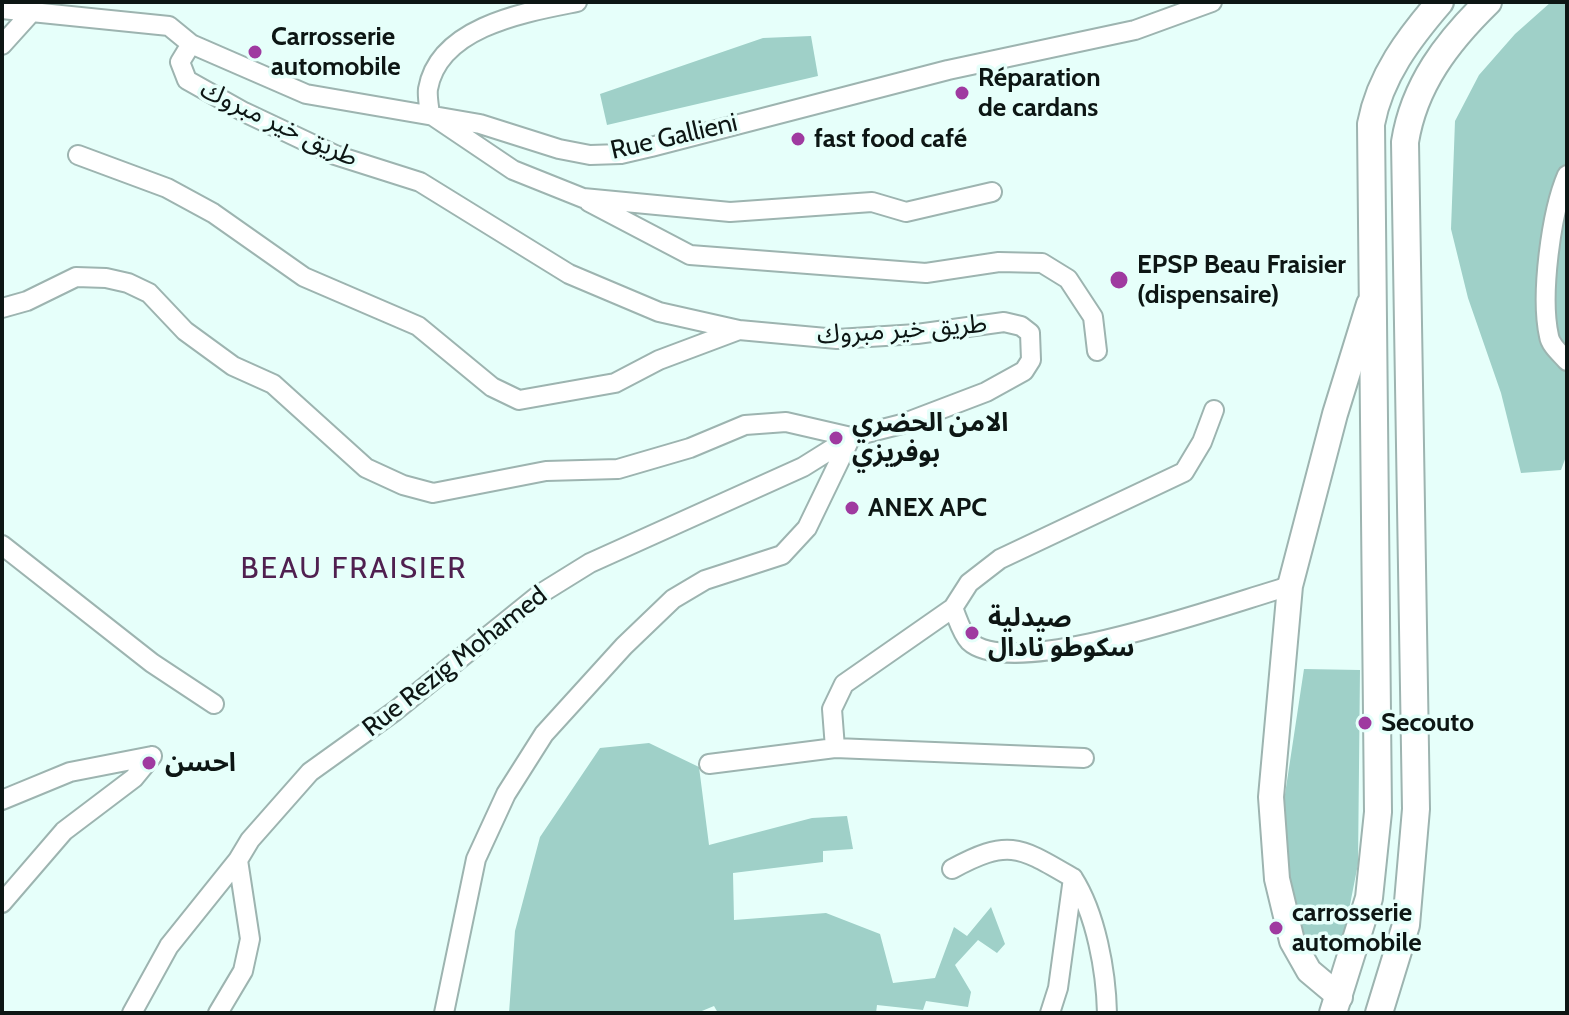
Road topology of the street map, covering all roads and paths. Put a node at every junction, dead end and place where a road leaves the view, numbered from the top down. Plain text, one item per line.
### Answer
1 (577, 2) edge
2 (1212, 2) edge
3 (1440, 2) edge
4 (1488, 2) edge
5 (2, 9) edge
6 (30, 14) junction
7 (191, 44) junction
8 (2, 45) edge
9 (430, 114) junction
10 (78, 155) dead end
11 (1567, 175) edge
12 (992, 192) dead end
13 (583, 198) junction
14 (1372, 294) junction
15 (2, 308) edge
16 (739, 330) junction
17 (1097, 351) dead end
18 (1567, 361) edge
19 (1214, 410) dead end
20 (851, 437) junction
21 (2, 545) edge
22 (1290, 586) junction
23 (953, 608) junction
24 (214, 704) dead end
25 (835, 748) junction
26 (1084, 758) dead end
27 (709, 764) dead end
28 (2, 800) edge
29 (238, 860) junction
30 (952, 869) dead end
31 (1073, 878) junction
32 (2, 903) edge
33 (1336, 1005) edge
34 (132, 1013) edge
35 (218, 1013) edge
36 (444, 1013) edge
37 (1050, 1013) edge
38 (1107, 1013) edge
39 (1379, 1013) edge

1 - 9 street
2 - 9 street, Rue Gallieni
3 - 14 highway
4 - 39 highway
5 - 6 street, Rue Gallieni
6 - 7 street, Rue Gallieni
6 - 8 street
7 - 9 street, Rue Gallieni
7 - 16 street, طريق خير مبروك
9 - 13 street
10 - 16 street
11 - 18 street
12 - 13 street
13 - 17 street
14 - 22 main road
14 - 33 highway
15 - 20 street, طريق خير مبروك
16 - 20 street, طريق خير مبروك
19 - 23 street
20 - 29 street, Rue Rezig Mohamed
20 - 36 street
21 - 24 street
22 - 23 street
22 - 33 main road
23 - 25 street
25 - 26 street
25 - 27 street
28 - 32 street
29 - 34 street, Rue Rezig Mohamed
29 - 35 street
30 - 31 street
31 - 37 street
31 - 38 street

